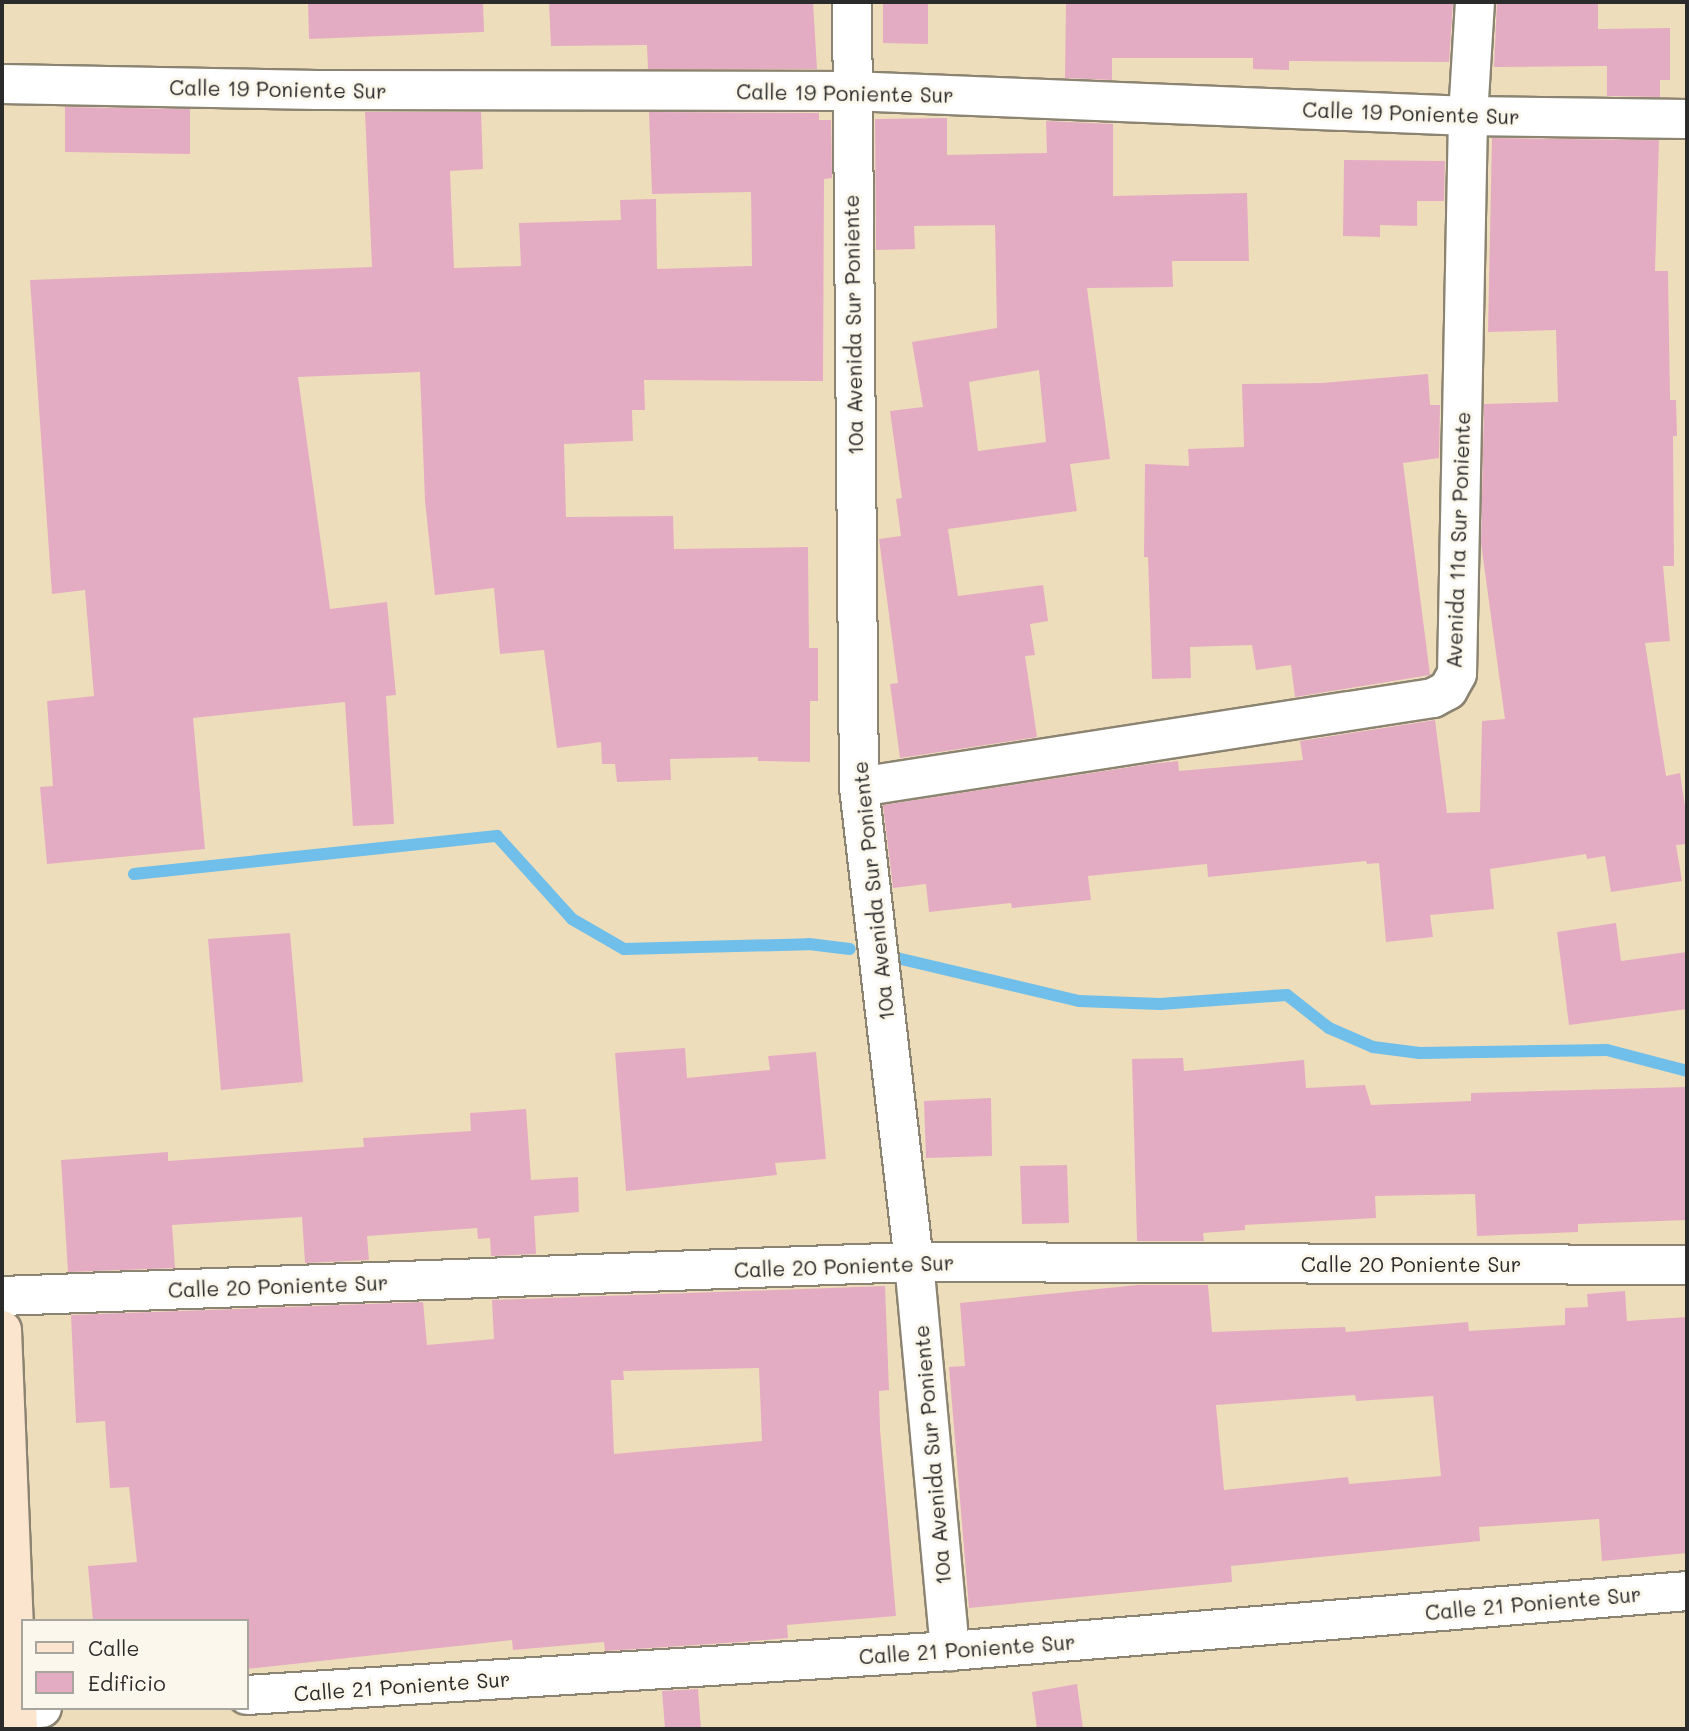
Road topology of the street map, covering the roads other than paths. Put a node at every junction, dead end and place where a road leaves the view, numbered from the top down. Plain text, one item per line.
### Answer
1 (852, 2) edge
2 (1475, 2) edge
3 (2, 85) edge
4 (850, 91) junction
5 (1468, 116) junction
6 (1687, 119) edge
7 (859, 787) junction
8 (914, 1262) junction
9 (1687, 1265) edge
10 (2, 1296) edge
11 (2, 1330) edge
12 (1687, 1591) edge
13 (21, 1636) edge
14 (950, 1651) junction
15 (248, 1695) edge

1 - 4 street, 10a Avenida Sur Poniente
2 - 5 street, Avenida 11a Sur Poniente
3 - 4 street, Calle 19 Poniente Sur
4 - 5 street, Calle 19 Poniente Sur
4 - 7 street, 10a Avenida Sur Poniente
5 - 6 street, Calle 19 Poniente Sur
5 - 7 street, Avenida 11a Sur Poniente
7 - 8 street, 10a Avenida Sur Poniente
8 - 9 street, Calle 20 Poniente Sur
8 - 10 street, Calle 20 Poniente Sur
8 - 14 street, 10a Avenida Sur Poniente
11 - 13 main road
12 - 14 street, Calle 21 Poniente Sur
14 - 15 street, Calle 21 Poniente Sur

